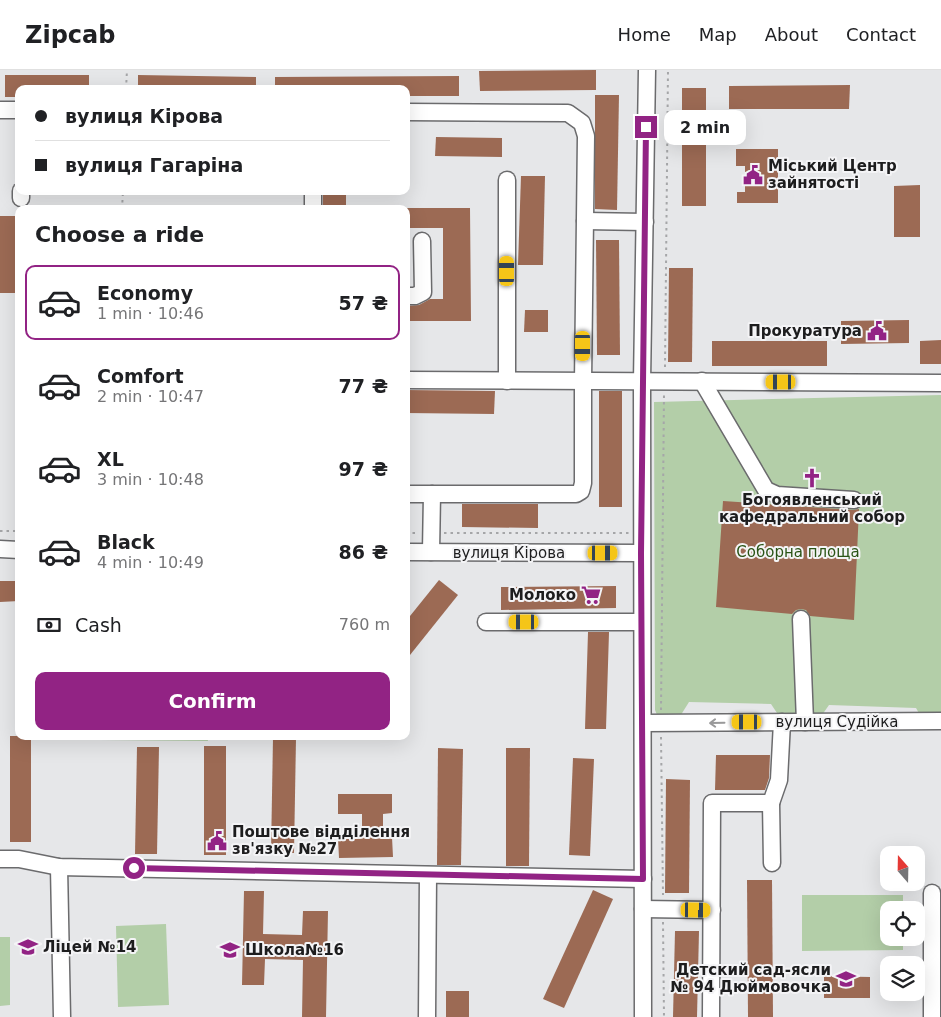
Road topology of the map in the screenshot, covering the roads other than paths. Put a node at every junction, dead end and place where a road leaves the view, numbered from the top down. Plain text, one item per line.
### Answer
1 (646, 70) edge
2 (0, 110) edge
3 (15, 110) edge
4 (410, 112) edge
5 (507, 180) dead end
6 (584, 221) junction
7 (645, 222) junction
8 (422, 241) dead end
9 (410, 296) edge
10 (410, 380) edge
11 (507, 381) junction
12 (702, 381) junction
13 (583, 382) junction
14 (642, 382) junction
15 (941, 383) edge
16 (410, 494) edge
17 (432, 494) junction
18 (854, 500) dead end
19 (0, 550) edge
20 (15, 550) edge
21 (410, 552) edge
22 (431, 552) junction
23 (641, 553) junction
24 (801, 619) dead end
25 (486, 622) dead end
26 (641, 622) junction
27 (941, 721) edge
28 (782, 722) junction
29 (804, 722) junction
30 (642, 723) junction
31 (771, 803) junction
32 (0, 860) edge
33 (772, 863) dead end
34 (59, 867) junction
35 (428, 875) junction
36 (643, 879) junction
37 (932, 893) dead end
38 (643, 909) junction
39 (712, 910) junction
40 (62, 1017) edge
41 (427, 1017) edge
42 (642, 1017) edge
43 (711, 1017) edge
44 (932, 1017) edge

1 - 7 street
2 - 3 street
4 - 6 street
5 - 11 street
6 - 7 street
6 - 13 street
7 - 14 street
8 - 9 street
10 - 11 street
11 - 13 street
12 - 14 street
12 - 15 street
12 - 18 street
13 - 14 street
13 - 17 street
14 - 23 street
16 - 17 street
17 - 22 street
19 - 20 street
21 - 22 street, вулиця Кірова
22 - 23 street, вулиця Кірова
23 - 26 street
24 - 29 street
25 - 26 street
26 - 30 street
27 - 29 street, вулиця Судійка
28 - 29 street, вулиця Судійка
28 -> 30 street, вулиця Судійка
28 - 31 street
30 - 36 street
31 - 33 street
31 - 39 street
32 - 34 street
34 - 35 street
34 - 40 street
35 - 36 street
35 - 41 street
36 - 38 street
37 - 44 street
38 - 39 street
38 - 42 street
39 - 43 street

